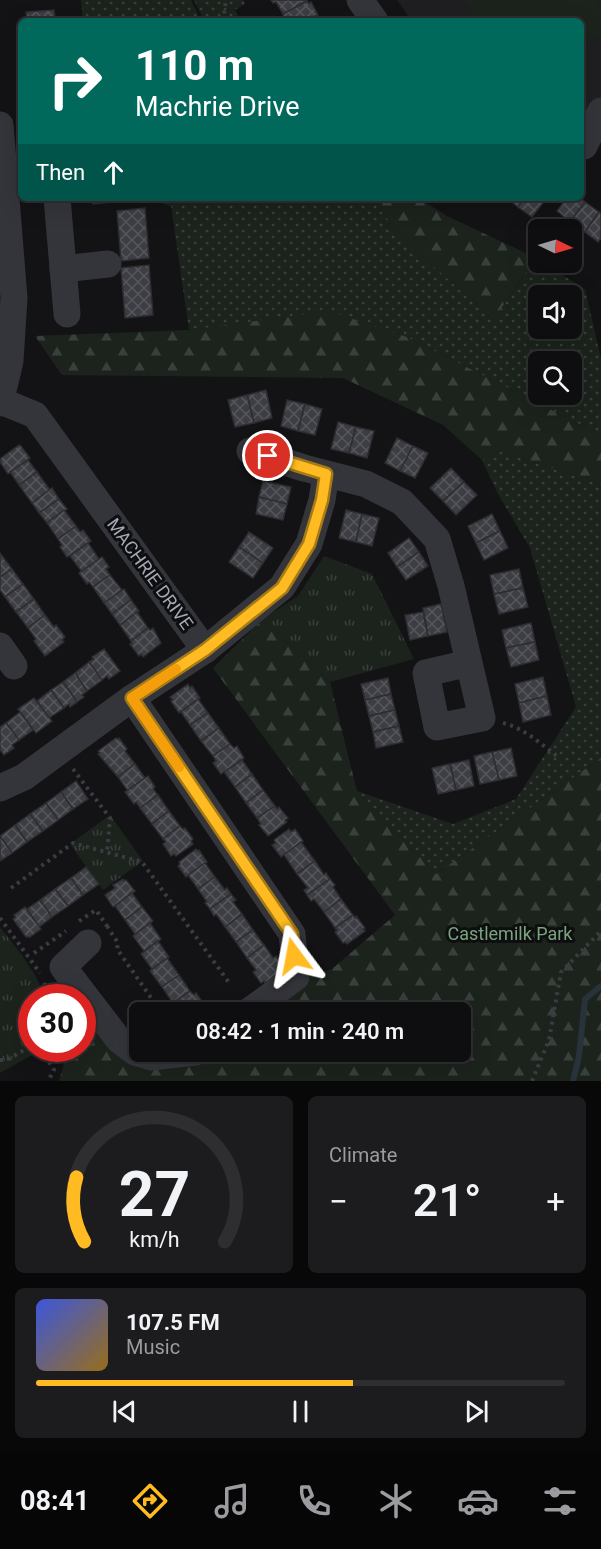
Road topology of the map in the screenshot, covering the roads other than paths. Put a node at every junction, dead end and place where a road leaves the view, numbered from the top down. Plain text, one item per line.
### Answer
1 (360, 0) edge
2 (373, 18) edge
3 (601, 111) edge
4 (0, 125) edge
5 (589, 147) edge
6 (12, 173) edge
7 (57, 201) edge
8 (108, 264) dead end
9 (63, 268) junction
10 (67, 314) dead end
11 (1, 402) edge
12 (250, 451) dead end
13 (326, 474) junction
14 (205, 650) junction
15 (469, 663) junction
16 (132, 698) junction
17 (0, 788) edge
18 (98, 934) road end
19 (262, 1002) edge
20 (129, 1048) edge

1 - 2 street
3 - 5 street
4 - 6 street
6 - 11 street
7 - 9 street
8 - 9 street
9 - 10 street
11 - 14 street, MACHRIE DRIVE
12 - 13 street
13 - 14 street
13 - 15 street
14 - 16 street
15 - 15 street
16 - 17 street
16 - 19 street
18 - 20 street

